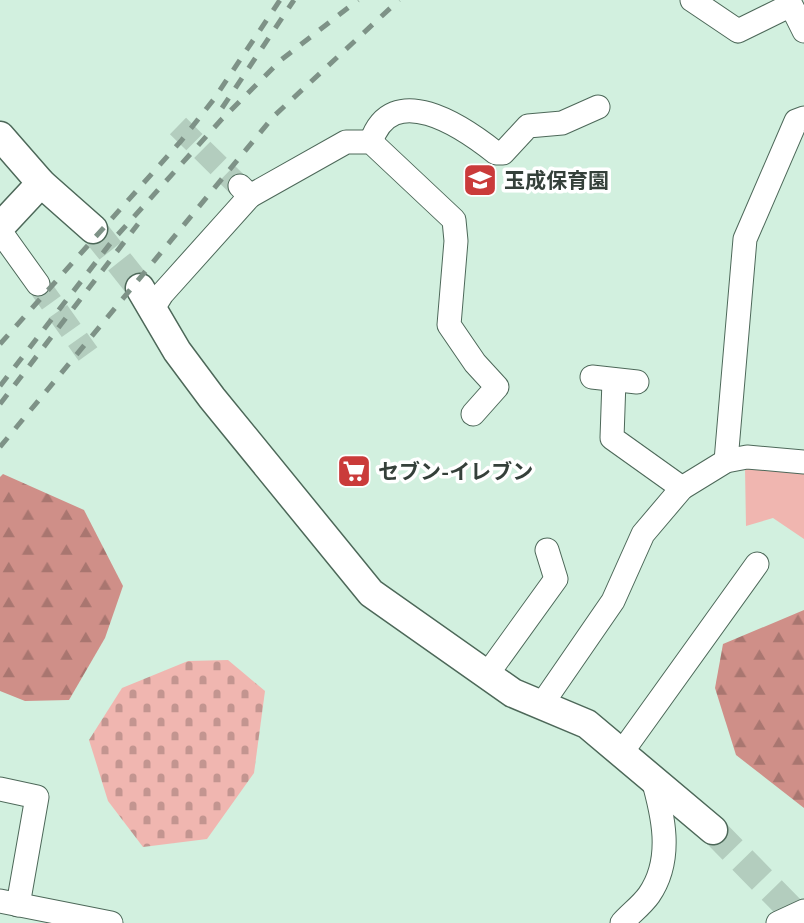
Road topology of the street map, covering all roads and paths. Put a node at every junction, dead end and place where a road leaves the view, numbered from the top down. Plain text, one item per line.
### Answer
1 (692, 0) edge
2 (804, 32) edge
3 (598, 107) dead end
4 (804, 118) edge
5 (0, 136) edge
6 (371, 142) junction
7 (41, 183) junction
8 (0, 229) edge
9 (93, 229) tunnel mouth
10 (38, 284) tunnel mouth
11 (146, 299) joint
12 (614, 380) dead end
13 (473, 414) dead end
14 (726, 461) junction
15 (804, 462) edge
16 (682, 488) junction
17 (547, 550) dead end
18 (757, 564) dead end
19 (486, 676) junction
20 (542, 704) junction
21 (622, 752) junction
22 (652, 776) junction
23 (0, 789) edge
24 (713, 830) tunnel mouth
25 (9, 903) edge
26 (804, 911) edge
27 (111, 923) edge
28 (622, 923) edge
29 (778, 923) edge

1 - 2 street
3 - 6 street
4 - 14 street
5 - 7 street
6 - 11 street
6 - 13 street
7 - 8 street
7 - 9 street
8 - 10 street
11 - 19 street
12 - 16 street
14 - 15 street
14 - 16 street
16 - 20 street
17 - 19 street
18 - 21 street
19 - 20 street
20 - 21 street
21 - 22 street
22 - 24 street
22 - 28 street
23 - 25 street
25 - 27 street
26 - 29 street

